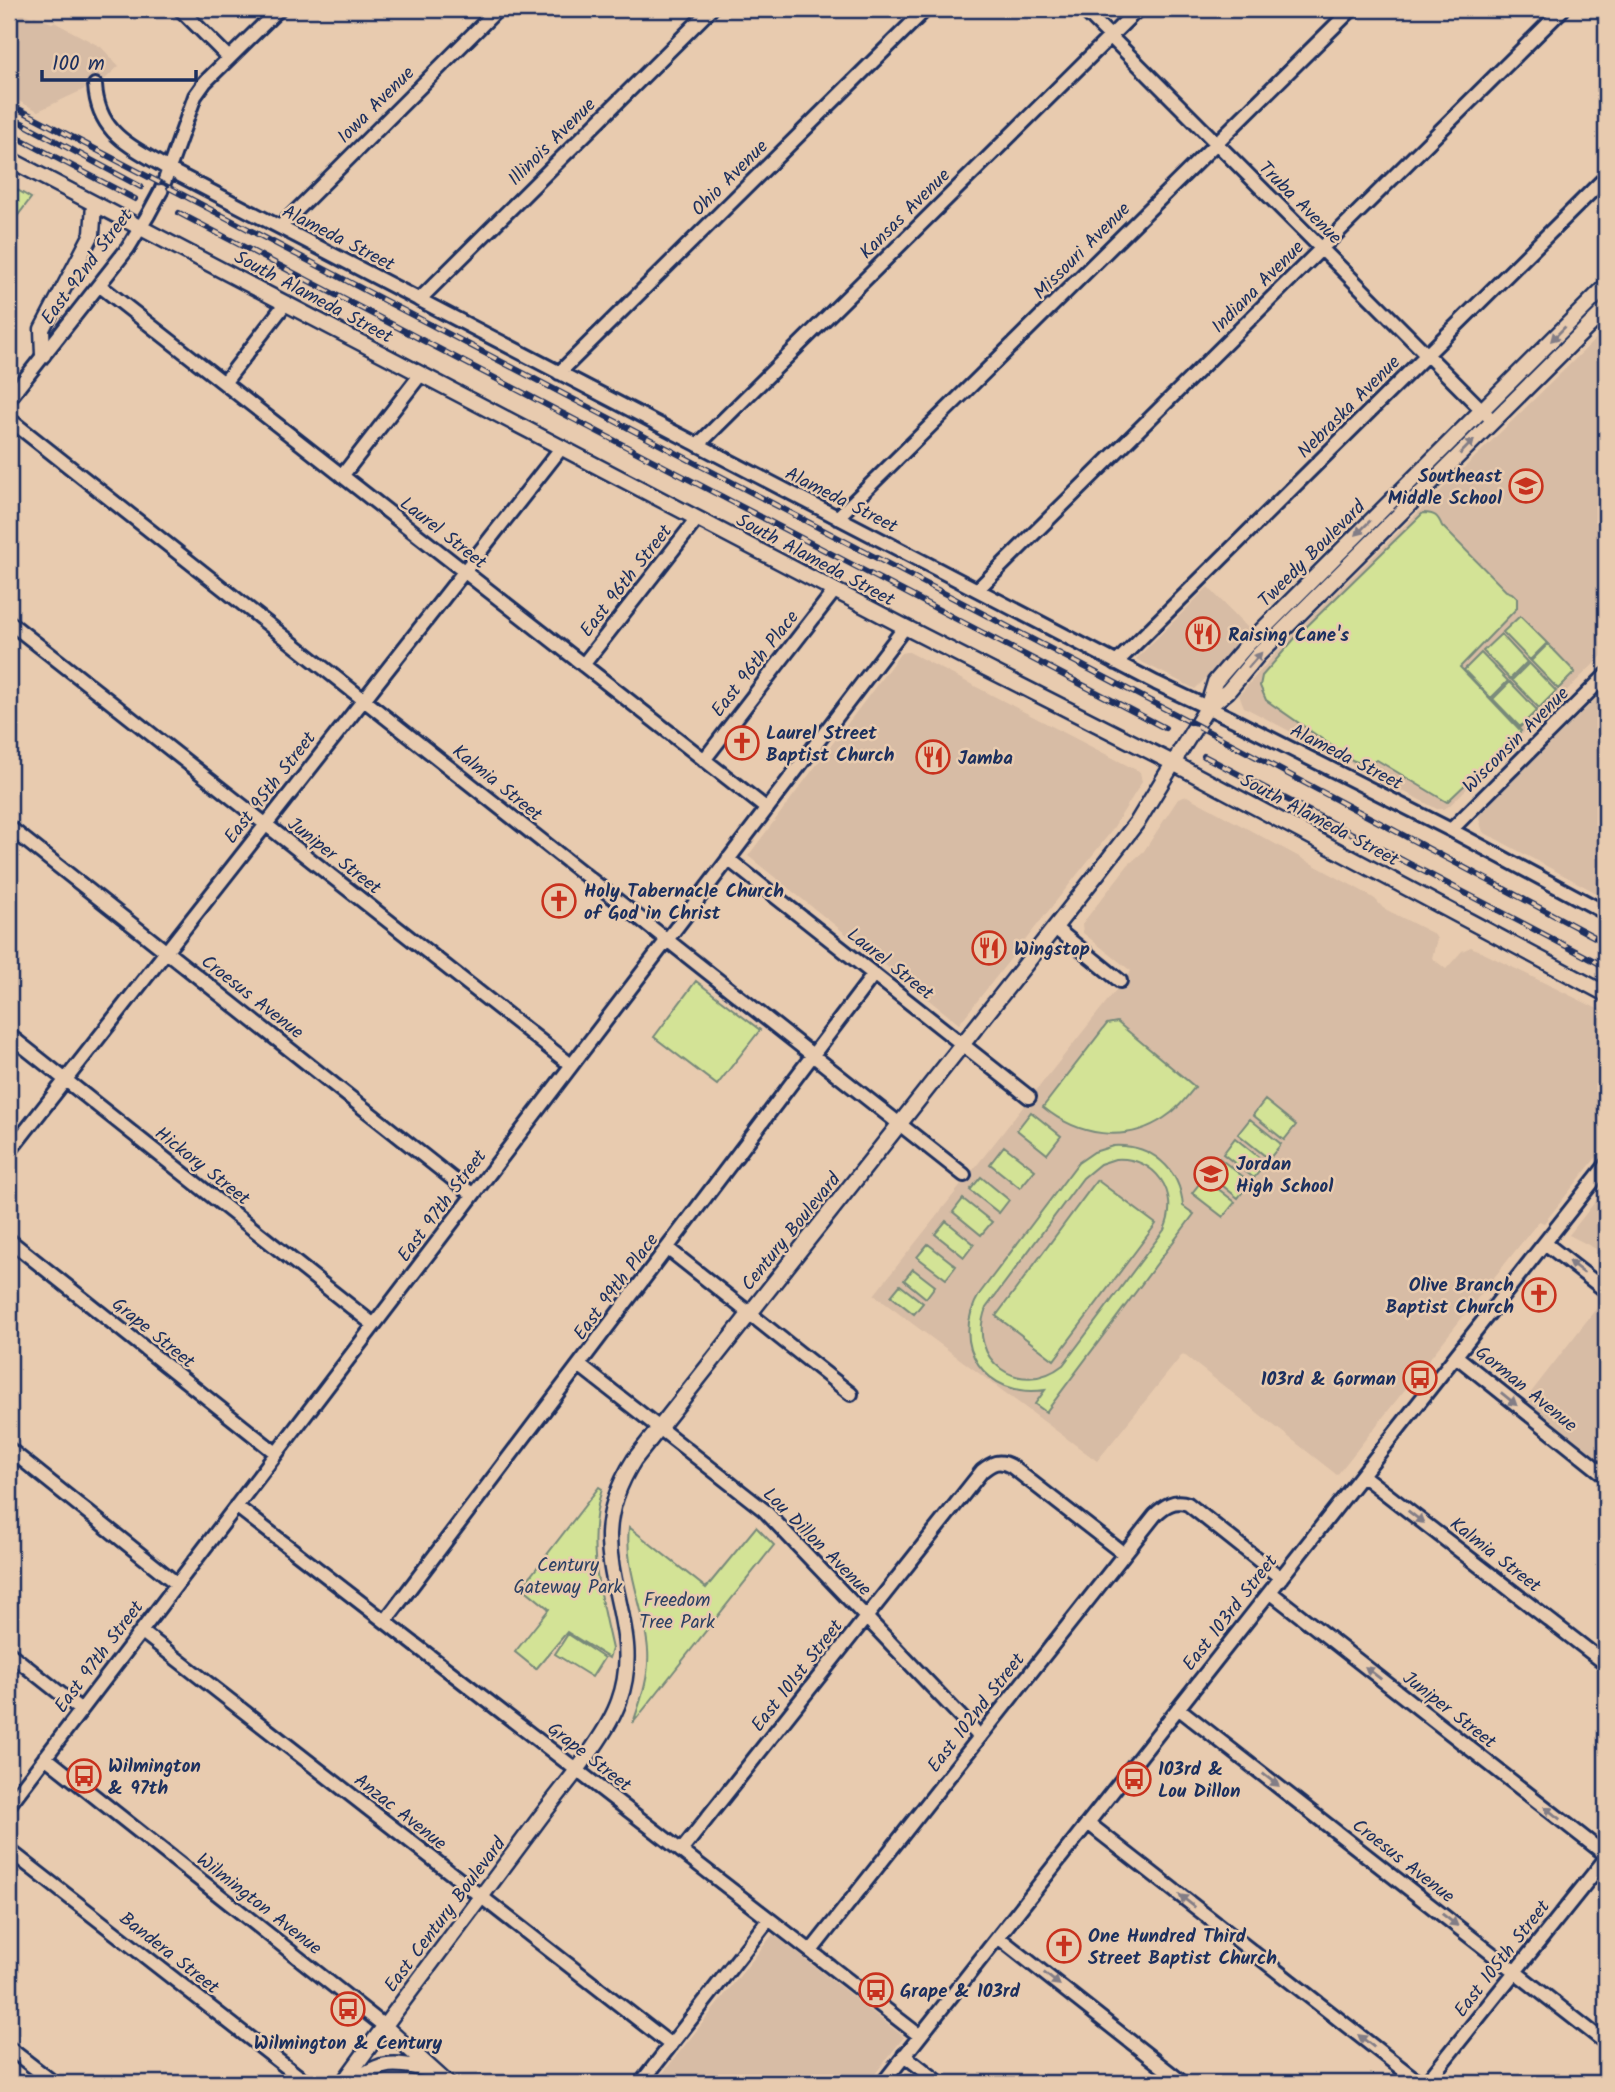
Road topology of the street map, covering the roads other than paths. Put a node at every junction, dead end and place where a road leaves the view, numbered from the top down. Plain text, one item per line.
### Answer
1 (180, 9) edge
2 (279, 9) edge
3 (498, 9) edge
4 (711, 9) edge
5 (926, 9) edge
6 (1083, 9) edge
7 (1138, 9) edge
8 (1352, 9) edge
9 (1563, 9) edge
10 (1110, 36) junction
11 (229, 58) junction
12 (94, 85) dead end
13 (1216, 143) junction
14 (9, 159) edge
15 (170, 170) junction
16 (1606, 177) edge
17 (94, 204) junction
18 (279, 227) junction
19 (140, 228) junction
20 (1321, 249) junction
21 (99, 285) junction
22 (1606, 286) edge
23 (419, 300) junction
24 (285, 304) junction
25 (1606, 309) edge
26 (43, 355) junction
27 (1426, 355) junction
28 (559, 373) junction
29 (421, 374) junction
30 (224, 383) junction
31 (9, 399) edge
32 (1481, 410) junction
33 (9, 419) edge
34 (1493, 421) junction
35 (698, 445) junction
36 (562, 447) junction
37 (342, 476) junction
38 (837, 518) junction
39 (698, 519) junction
40 (464, 571) junction
41 (835, 590) junction
42 (977, 590) junction
43 (9, 622) edge
44 (905, 627) junction
45 (1116, 663) junction
46 (583, 665) junction
47 (1606, 675) edge
48 (363, 699) junction
49 (1207, 708) junction
50 (1176, 758) junction
51 (704, 760) junction
52 (766, 809) junction
53 (265, 824) junction
54 (9, 827) edge
55 (1451, 830) junction
56 (728, 859) junction
57 (1606, 913) edge
58 (1055, 928) junction
59 (666, 941) junction
60 (167, 951) junction
61 (874, 974) junction
62 (1120, 981) dead end
63 (1606, 993) edge
64 (9, 1035) edge
65 (964, 1045) junction
66 (812, 1056) junction
67 (571, 1065) junction
68 (65, 1080) junction
69 (1029, 1097) dead end
70 (900, 1125) junction
71 (9, 1153) edge
72 (1606, 1165) edge
73 (964, 1175) dead end
74 (473, 1195) junction
75 (9, 1240) edge
76 (1545, 1242) junction
77 (667, 1248) junction
78 (1606, 1291) edge
79 (750, 1313) junction
80 (374, 1325) junction
81 (1456, 1356) junction
82 (579, 1365) junction
83 (851, 1394) dead end
84 (658, 1427) junction
85 (9, 1449) edge
86 (276, 1453) junction
87 (1362, 1475) junction
88 (1606, 1476) edge
89 (236, 1506) junction
90 (1124, 1554) junction
91 (1281, 1578) junction
92 (177, 1584) junction
93 (1270, 1592) junction
94 (866, 1617) junction
95 (386, 1620) junction
96 (141, 1631) junction
97 (9, 1653) edge
98 (1606, 1664) edge
99 (1178, 1708) junction
100 (81, 1710) junction
101 (979, 1737) junction
102 (45, 1757) junction
103 (576, 1769) junction
104 (9, 1805) edge
105 (1088, 1823) junction
106 (9, 1850) edge
107 (681, 1851) junction
108 (1606, 1856) edge
109 (481, 1898) junction
110 (769, 1919) junction
111 (998, 1937) junction
112 (811, 1951) junction
113 (1515, 1971) junction
114 (383, 2025) junction
115 (920, 2036) junction
116 (1606, 2043) edge
117 (671, 2045) junction
118 (9, 2048) edge
119 (904, 2055) junction
120 (433, 2071) junction
121 (54, 2083) edge
122 (307, 2083) edge
123 (344, 2083) edge
124 (353, 2083) edge
125 (447, 2083) edge
126 (641, 2083) edge
127 (883, 2083) edge
128 (940, 2083) edge
129 (1183, 2083) edge
130 (1420, 2083) edge
131 (1426, 2083) edge

1 - 11 street
2 - 11 street, East 92nd Street
3 - 18 street, Iowa Avenue
4 - 23 street, Illinois Avenue
5 - 28 street, Ohio Avenue
6 - 10 street, Truba Avenue
7 - 10 street, Kansas Avenue
8 - 13 street, Missouri Avenue
9 - 20 street, Indiana Avenue
10 - 13 street, Truba Avenue
10 - 35 street, Kansas Avenue
11 - 15 street, East 92nd Street
12 - 15 street, Alameda Street
13 - 20 street, Truba Avenue
13 - 38 street, Missouri Avenue
14 - 17 main road, South Alameda Street
15 - 18 street, Alameda Street
15 - 19 street, East 92nd Street, bridge
16 - 27 street, Nebraska Avenue
17 - 19 main road, South Alameda Street
17 - 26 main road
18 - 23 street, Alameda Street
19 - 21 street, East 92nd Street
19 - 24 main road, South Alameda Street
20 - 27 street, Truba Avenue
20 - 42 street, Indiana Avenue
21 - 26 street, East 92nd Street
21 - 30 street, Laurel Street
22 -> 32 main road, Tweedy Boulevard
23 - 28 street, Alameda Street
24 - 29 main road, South Alameda Street
24 - 30 street
25 - 34 main road, Tweedy Boulevard
26 - 31 street, East 92nd Street
27 - 32 street, Truba Avenue
27 - 45 street, Nebraska Avenue
28 - 35 street, Alameda Street
29 - 36 main road, South Alameda Street
29 - 37 street
30 - 37 street, Laurel Street
32 - 34 street, Truba Avenue
32 -> 49 main road, Tweedy Boulevard
33 - 48 street, Kalmia Street
49 -> 34 main road, Tweedy Boulevard
35 - 38 street, Alameda Street
36 - 39 main road, South Alameda Street
36 - 40 street, East 95th Street
37 - 40 street, Laurel Street
38 - 42 street, Alameda Street
39 - 41 main road, South Alameda Street
39 - 46 street, East 96th Street
40 - 46 street, Laurel Street
40 - 48 street, East 95th Street
41 - 44 main road, South Alameda Street
41 - 51 street, East 96th Place
42 - 45 street, Alameda Street
43 - 53 street, Juniper Street
44 - 50 main road, South Alameda Street
44 - 52 street, East 97th Street
45 - 49 street, Alameda Street
46 - 51 street, Laurel Street
47 - 55 street, Wisconsin Avenue
48 - 53 street, East 95th Street
48 - 59 street, Kalmia Street
49 - 50 main road, Tweedy Boulevard, bridge
49 - 55 street, Alameda Street
50 - 58 main road, Century Boulevard
50 - 63 main road, South Alameda Street
51 - 52 street, Laurel Street
52 - 56 street, East 97th Street
53 - 60 street, East 95th Street
53 - 67 street, Juniper Street
54 - 60 street, Croesus Avenue
55 - 57 street, Alameda Street
56 - 59 street, East 97th Street
56 - 61 street, Laurel Street
58 - 62 street
58 - 65 main road, Century Boulevard
59 - 66 street, Kalmia Street
59 - 67 street, East 97th Street
60 - 68 street, East 95th Street
60 - 74 street, Croesus Avenue
61 - 65 street, Laurel Street
61 - 66 street, East 99th Place
64 - 68 street, Hickory Street
65 - 69 street, Laurel Street
65 - 70 main road, Century Boulevard
66 - 70 street, Kalmia Street
66 - 77 street, East 99th Place
67 - 74 street, East 97th Street
68 - 71 street, East 95th Street
68 - 80 street, Hickory Street
70 - 73 street, Kalmia Street
70 - 79 main road, Century Boulevard
72 - 76 street, East 103rd Street
74 - 80 street, East 97th Street
75 - 86 street, Grape Street
78 -> 76 street
76 - 81 street, East 103rd Street
77 - 79 street
77 - 82 street, East 99th Place
79 - 83 street
79 - 84 main road, Century Boulevard
80 - 86 street, East 97th Street
81 - 87 street, East 103rd Street
81 -> 88 street, Gorman Avenue
82 - 84 street, Lou Dillon Avenue
82 - 95 street, East 99th Place
84 - 94 street, Lou Dillon Avenue
84 - 103 main road, Century Boulevard
85 - 92 street
86 - 89 street, East 97th Street
87 - 91 street, East 103rd Street
87 -> 98 street, Kalmia Street
89 - 92 street, East 97th Street
89 - 95 street, Grape Street
90 - 91 street, East 102nd Street
90 - 94 street, East 101st Street
90 - 101 street, East 102nd Street
91 - 93 street, East 103rd Street
92 - 96 street, East 97th Street
93 - 99 street, East 103rd Street
108 -> 93 street, Juniper Street
94 - 101 street, Lou Dillon Avenue
94 - 107 street, East 101st Street
95 - 103 street, Grape Street
96 - 100 street, East 97th Street
96 - 109 street, Anzac Avenue
97 - 100 street
99 - 105 street, East 103rd Street
99 -> 113 street, Croesus Avenue
100 - 102 street, East 97th Street
101 - 112 street, East 102nd Street
102 - 104 street, East 97th Street
102 - 114 street, Wilmington Avenue
103 - 107 street, Grape Street
103 - 109 main road, East Century Boulevard
105 - 111 street, East 103rd Street
130 -> 105 street
106 - 122 street, Bandera Street
107 - 110 street, Grape Street
108 - 113 street, East 105th Street
109 - 114 main road, East Century Boulevard
109 - 117 street, Anzac Avenue
110 - 112 street, Grape Street
110 - 117 street
111 - 115 street, East 103rd Street
111 -> 129 street
112 - 115 street, Grape Street
113 - 116 street, Croesus Avenue
113 - 131 street, East 105th Street
114 - 120 main road, Wilmington Avenue
114 - 123 main road, East Century Boulevard
115 - 119 street, East 103rd Street
117 - 126 street
118 - 121 street
119 - 127 street, East 103rd Street
119 - 128 street
120 - 124 main road
120 - 125 main road, Wilmington Avenue

